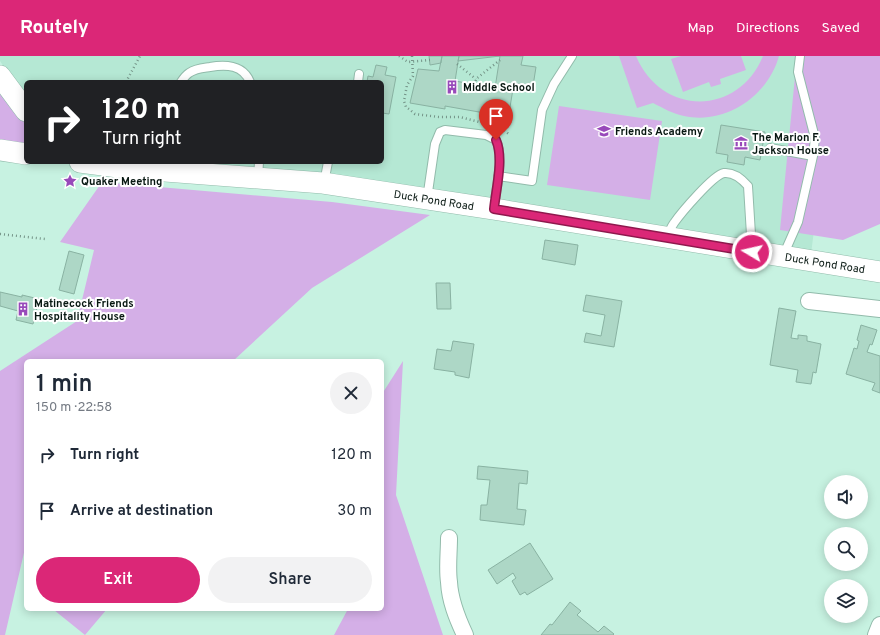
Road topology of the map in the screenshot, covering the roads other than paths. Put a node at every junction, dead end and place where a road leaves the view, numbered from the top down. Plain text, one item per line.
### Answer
1 (572, 56) edge
2 (800, 56) edge
3 (0, 76) edge
4 (183, 80) edge
5 (249, 80) edge
6 (24, 108) edge
7 (770, 148) dead end
8 (0, 150) edge
9 (24, 154) edge
10 (813, 156) junction
11 (98, 164) edge
12 (328, 164) edge
13 (259, 170) edge
14 (498, 176) junction
15 (323, 184) junction
16 (427, 199) junction
17 (494, 209) junction
18 (666, 238) junction
19 (752, 252) junction
20 (783, 257) junction
21 (880, 272) edge
22 (809, 301) dead end
23 (880, 309) edge
24 (449, 538) dead end
25 (880, 625) edge
26 (465, 635) edge
27 (876, 635) edge

1 - 14 lane
2 - 10 lane
3 - 6 street
4 - 5 lane
7 - 10 lane
8 - 9 street
10 - 20 lane
11 - 13 street, Duck Pond Road
12 - 15 lane
13 - 15 street, Duck Pond Road
14 - 16 lane
14 - 17 lane
15 - 16 street, Duck Pond Road
16 - 17 street, Duck Pond Road
17 - 18 street, Duck Pond Road
18 - 19 street, Duck Pond Road
18 - 19 lane
19 - 20 street, Duck Pond Road
20 - 21 street, Duck Pond Road
22 - 23 street
24 - 26 street
25 - 27 street

